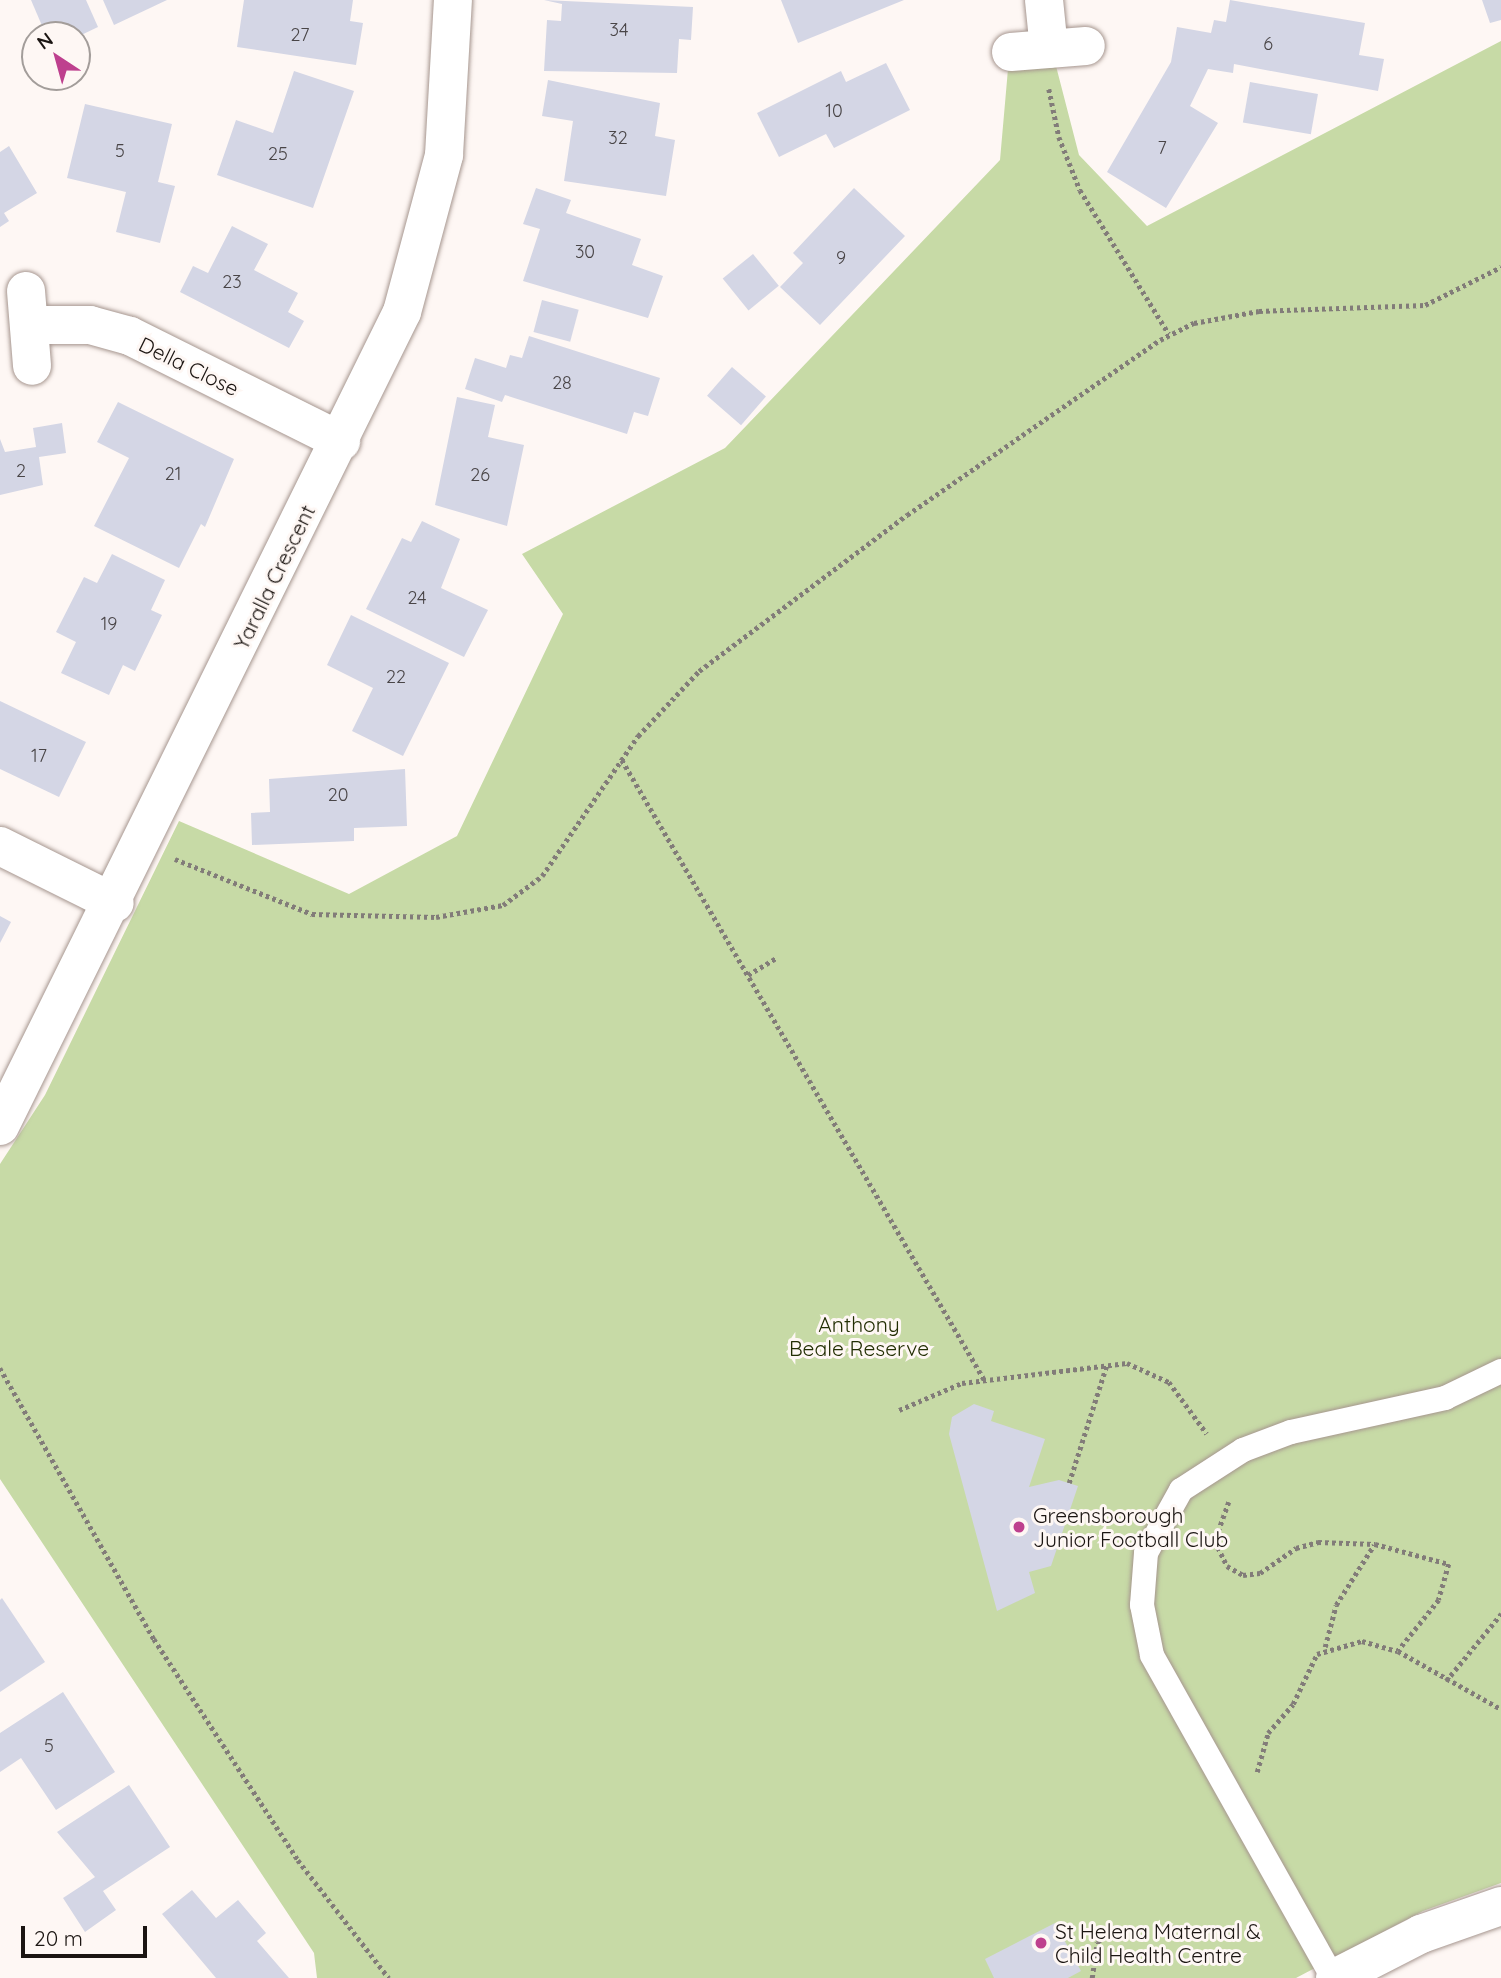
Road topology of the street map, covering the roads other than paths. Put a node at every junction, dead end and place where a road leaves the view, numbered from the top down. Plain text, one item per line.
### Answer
1 (453, 0) edge
2 (1044, 0) edge
3 (1048, 49) road end
4 (32, 366) dead end
5 (341, 441) junction
6 (0, 846) edge
7 (115, 903) junction
8 (0, 1126) edge
9 (1501, 1371) edge
10 (1501, 1906) edge
11 (1334, 1978) edge

1 - 5 street, Yaralla Crescent
2 - 3 street
4 - 5 street, Della Close
5 - 7 street, Yaralla Crescent
6 - 7 street
7 - 8 street, Yaralla Crescent
9 - 11 lane
10 - 11 street

